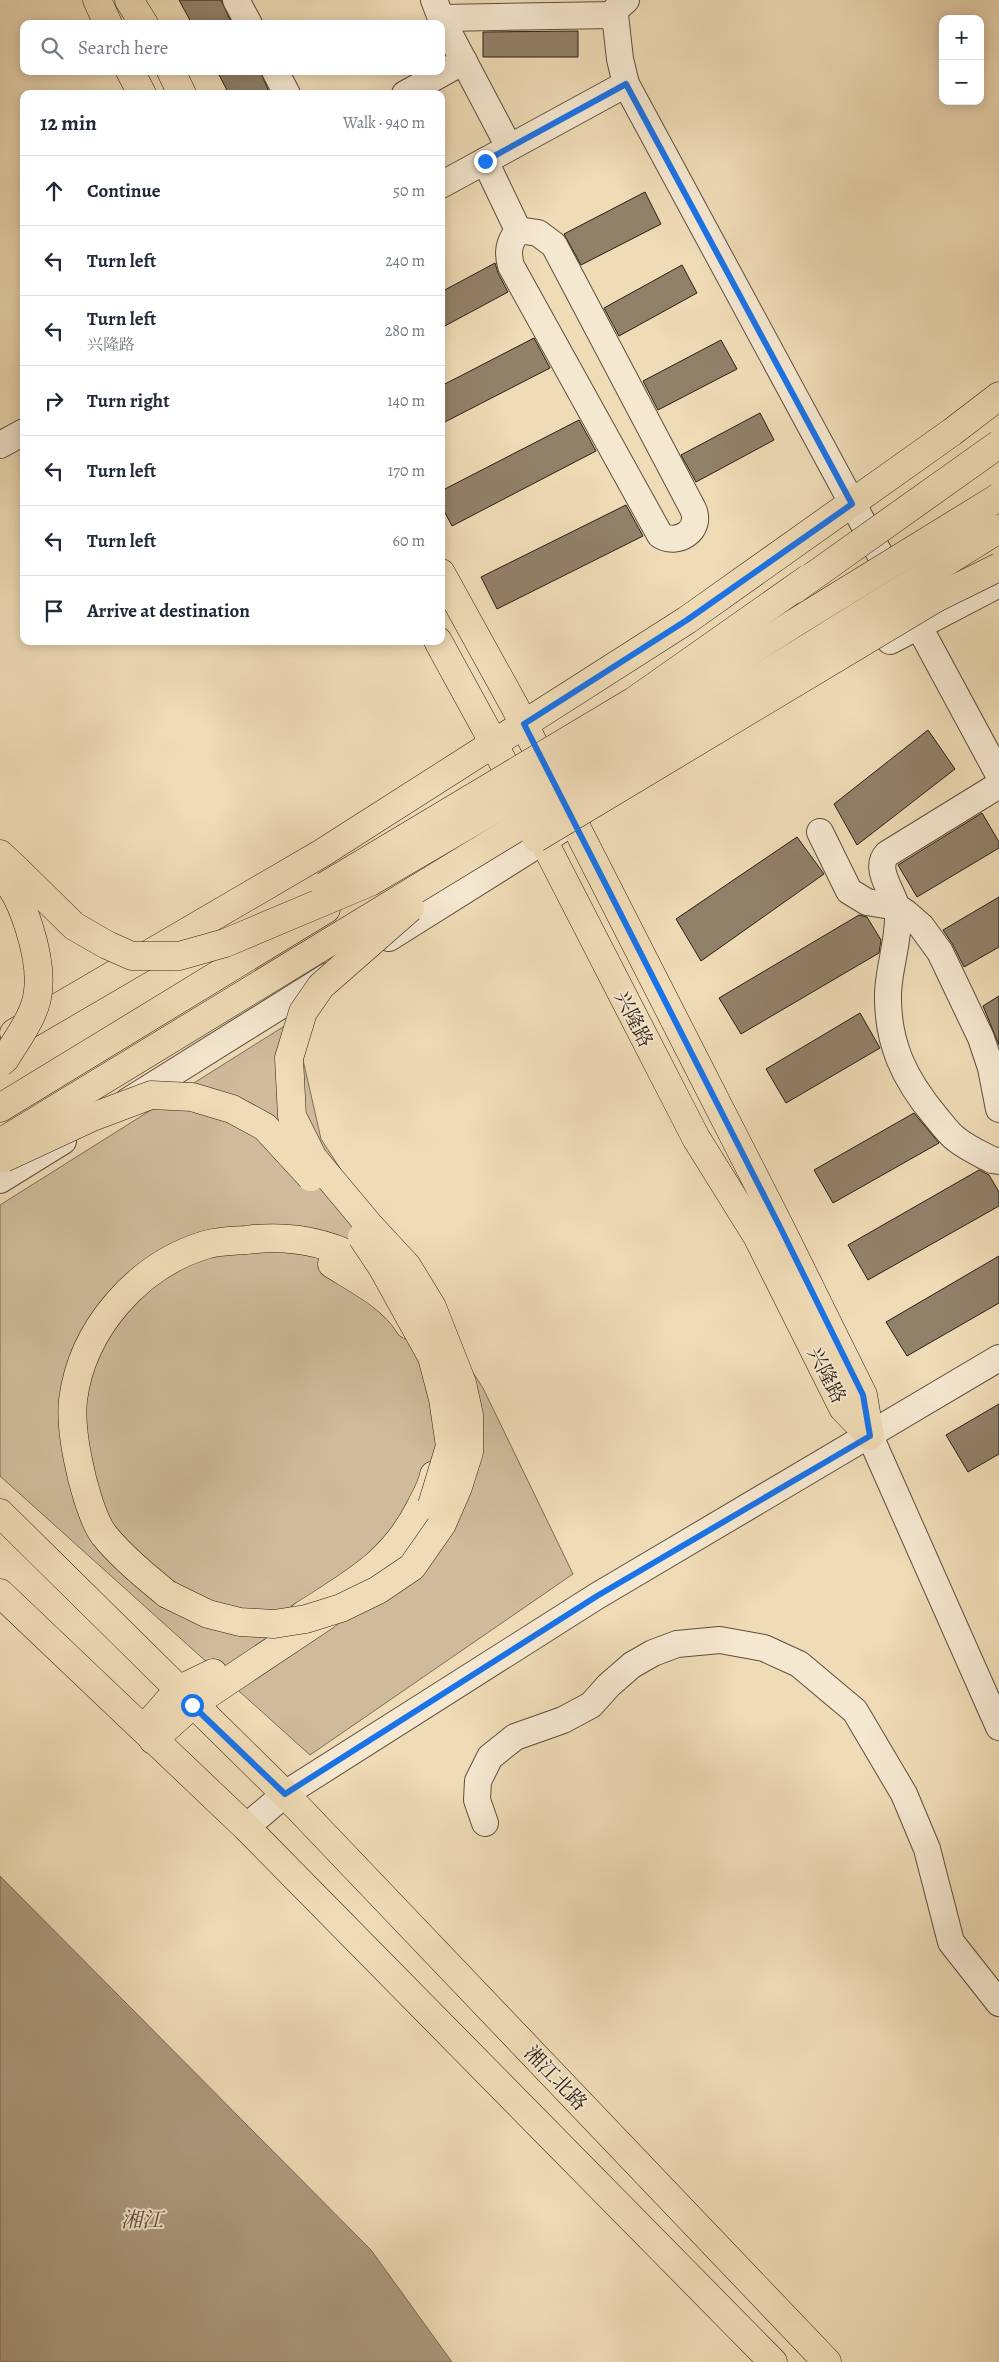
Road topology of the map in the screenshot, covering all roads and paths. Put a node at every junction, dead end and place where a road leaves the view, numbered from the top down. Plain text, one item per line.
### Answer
1 (96, 0) edge
2 (129, 0) edge
3 (236, 0) edge
4 (620, 8) edge
5 (437, 9) edge
6 (106, 20) edge
7 (142, 20) edge
8 (247, 20) edge
9 (445, 24) edge
10 (464, 61) junction
11 (445, 72) edge
12 (132, 75) edge
13 (173, 75) edge
14 (277, 75) edge
15 (439, 75) edge
16 (626, 84) junction
17 (140, 90) edge
18 (180, 90) edge
19 (285, 90) edge
20 (412, 90) edge
21 (509, 147) junction
22 (485, 161) junction
23 (445, 183) edge
24 (518, 230) junction
25 (999, 396) edge
26 (20, 434) edge
27 (999, 444) edge
28 (0, 445) edge
29 (999, 497) edge
30 (852, 504) junction
31 (999, 529) edge
32 (999, 567) edge
33 (809, 578) junction
34 (445, 580) edge
35 (999, 584) edge
36 (941, 595) junction
37 (919, 624) junction
38 (440, 645) edge
39 (524, 724) junction
40 (493, 743) junction
41 (621, 749) junction
42 (999, 775) edge
43 (999, 785) edge
44 (575, 822) junction
45 (820, 832) dead end
46 (543, 841) junction
47 (474, 853) junction
48 (0, 854) edge
49 (0, 874) edge
50 (370, 882) junction
51 (897, 907) junction
52 (387, 927) junction
53 (256, 930) junction
54 (0, 1042) edge
55 (0, 1063) edge
56 (0, 1108) edge
57 (999, 1109) edge
58 (0, 1143) edge
59 (0, 1160) edge
60 (999, 1161) edge
61 (0, 1180) edge
62 (999, 1358) edge
63 (870, 1436) junction
64 (0, 1513) edge
65 (377, 1574) junction
66 (0, 1593) edge
67 (185, 1698) junction
68 (999, 1727) edge
69 (148, 1735) junction
70 (285, 1794) junction
71 (486, 1823) dead end
72 (246, 1827) junction
73 (999, 2003) edge
74 (773, 2362) edge
75 (827, 2362) edge

1 - 6 main road
2 - 7 main road
3 - 8 street
4 - 5 street
4 - 16 street
9 - 10 street
10 - 11 street
10 - 21 street
12 - 17 main road
13 - 18 main road
14 - 19 street
15 - 20 street
16 - 21 street
16 - 30 street
21 - 22 street
22 - 23 street
22 - 24 street
24 - 24 street
25 - 30 main road
26 - 28 street
27 - 33 main road, bridge
29 - 41 main road, bridge
30 - 37 street
30 - 39 main road
31 - 41 main road, bridge
32 - 36 main road, bridge
33 - 41 main road, bridge
33 - 53 main road, bridge
34 - 39 main road, 兴隆路
35 - 37 street
36 - 41 main road, bridge
36 - 52 main road, bridge
37 - 42 street
37 - 44 street
38 - 40 main road, 兴隆路
39 - 40 main road
39 - 44 main road, 兴隆路
40 - 46 main road, 兴隆路
40 - 54 main road
41 - 47 main road, bridge
41 - 50 main road, bridge
43 - 51 street
44 - 46 street
44 - 63 main road, 兴隆路
45 - 51 street
46 - 61 street
46 - 63 main road, 兴隆路
47 - 52 main road, bridge
47 - 58 main road, bridge
48 - 53 main road, bridge
49 - 55 main road, bridge
50 - 53 main road, bridge
50 - 56 main road, bridge
51 - 57 street
51 - 60 street
52 - 65 main road, bridge
59 - 65 main road, bridge
62 - 63 street
63 - 68 street
63 - 70 street
64 - 67 main road, 湘江北路
65 - 67 main road
66 - 69 main road
67 - 69 main road
67 - 70 main road, 湘江北路
69 - 72 main road
70 - 72 street
70 - 75 main road, 湘江北路
71 - 73 street
72 - 74 main road

